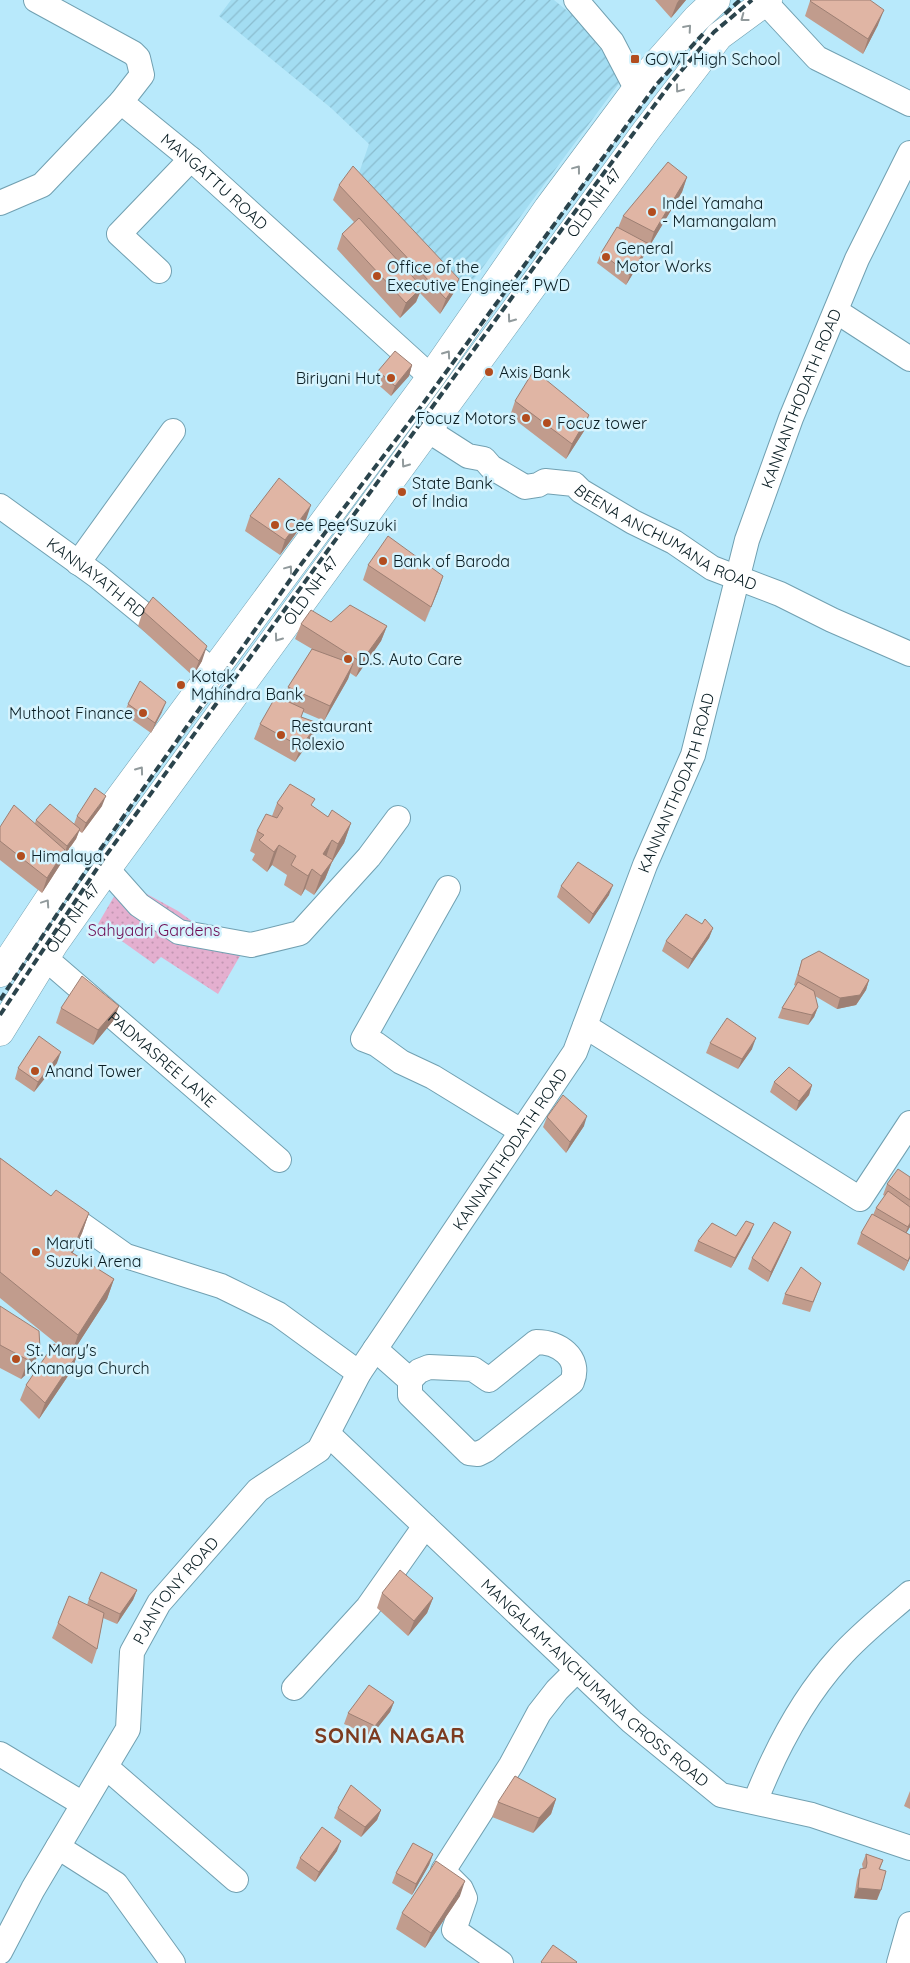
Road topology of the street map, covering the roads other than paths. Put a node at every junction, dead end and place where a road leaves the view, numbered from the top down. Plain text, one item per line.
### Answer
1 (36, 0) edge
2 (576, 0) edge
3 (716, 0) edge
4 (767, 1) edge
5 (637, 90) junction
6 (121, 102) junction
7 (910, 104) edge
8 (910, 153) edge
9 (191, 159) junction
10 (0, 203) edge
11 (548, 208) junction
12 (576, 229) junction
13 (159, 271) dead end
14 (836, 311) junction
15 (910, 359) edge
16 (431, 377) junction
17 (173, 431) dead end
18 (429, 431) junction
19 (0, 506) edge
20 (78, 563) junction
21 (737, 576) junction
22 (910, 654) edge
23 (213, 671) junction
24 (398, 818) dead end
25 (108, 869) junction
26 (448, 888) dead end
27 (31, 926) junction
28 (50, 951) junction
29 (0, 973) edge
30 (585, 1026) junction
31 (0, 1032) edge
32 (910, 1124) edge
33 (521, 1131) junction
34 (279, 1160) dead end
35 (39, 1194) edge
36 (375, 1349) junction
37 (359, 1373) junction
38 (410, 1380) junction
39 (328, 1434) junction
40 (426, 1526) junction
41 (910, 1593) edge
42 (577, 1670) junction
43 (294, 1688) dead end
44 (0, 1754) edge
45 (106, 1767) junction
46 (755, 1802) junction
47 (84, 1804) junction
48 (58, 1847) junction
49 (910, 1848) edge
50 (236, 1880) dead end
51 (910, 1924) edge
52 (0, 1952) edge
53 (173, 1963) edge
54 (501, 1963) edge
55 (899, 1963) edge

1 - 6 street
2 - 5 street
5 -> 3 main road, OLD NH 47
4 - 7 street
4 -> 12 main road, OLD NH 47
11 -> 5 main road, OLD NH 47
6 - 9 street, MANGATTU ROAD
6 - 10 street
8 - 14 street, KANNANTHODATH ROAD
9 - 13 street
9 - 16 street, MANGATTU ROAD
11 - 12 main road
16 -> 11 main road, OLD NH 47
12 -> 18 main road, OLD NH 47
14 - 15 street
14 - 21 street, KANNANTHODATH ROAD
23 -> 16 main road, OLD NH 47
17 - 20 street
18 - 21 street, BEENA ANCHUMANA ROAD
18 -> 25 main road, OLD NH 47
19 - 20 street, KANNAYATH RD
20 - 23 street, KANNAYATH RD
21 - 22 street, BEENA ANCHUMANA ROAD
21 - 30 street, KANNANTHODATH ROAD
27 -> 23 main road, OLD NH 47
24 - 25 street
25 - 28 main road, OLD NH 47
26 - 33 street
27 - 28 main road
27 - 29 main road, OLD NH 47
28 - 31 main road, OLD NH 47
28 - 34 street, PADMASREE LANE
30 - 32 street
30 - 33 street, KANNANTHODATH ROAD
33 - 36 street, KANNANTHODATH ROAD
35 - 37 street
36 - 37 street, KANNANTHODATH ROAD
36 - 38 street
37 - 39 street, PJANTONY ROAD
38 - 38 street
39 - 40 street, MANGALAM-ANCHUMANA CROSS ROAD
39 - 45 street, PJANTONY ROAD
40 - 42 street, MANGALAM-ANCHUMANA CROSS ROAD
40 - 43 street
41 - 46 street
42 - 46 street, MANGALAM-ANCHUMANA CROSS ROAD
42 - 54 street
44 - 47 street
45 - 47 street, PJANTONY ROAD
45 - 50 street
46 - 49 street, MANGALAM-ANCHUMANA CROSS ROAD
47 - 48 street, PJANTONY ROAD
48 - 52 street, PJANTONY ROAD
48 - 53 street
51 - 55 street

